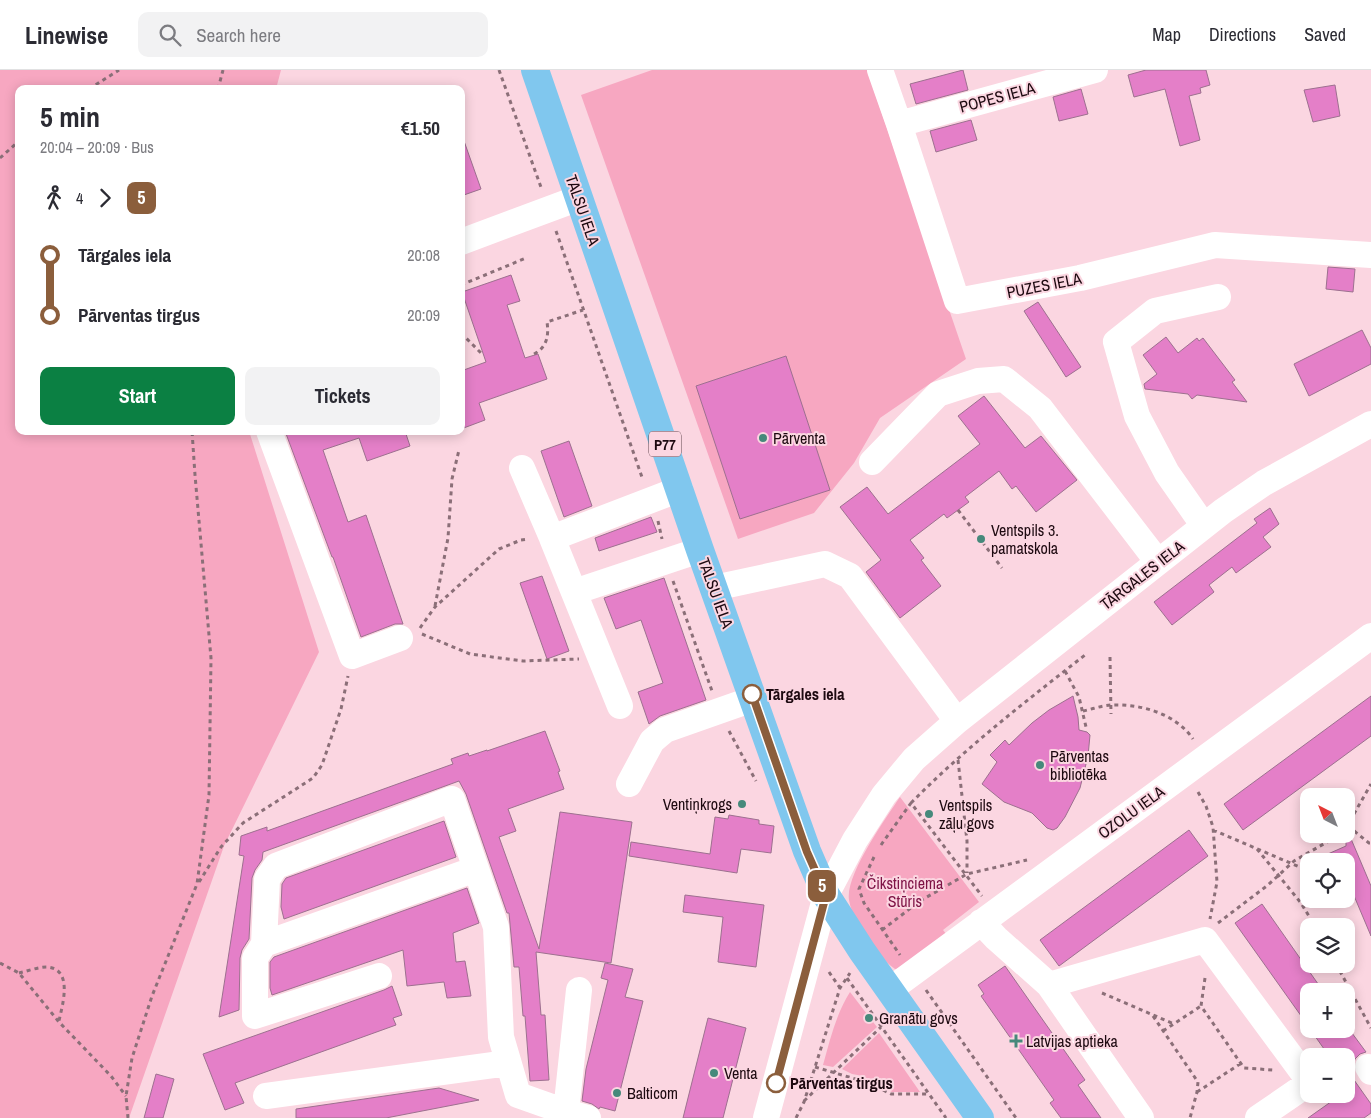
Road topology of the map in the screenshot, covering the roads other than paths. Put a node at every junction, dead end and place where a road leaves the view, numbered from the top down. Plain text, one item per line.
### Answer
1 (535, 70) edge
2 (880, 70) edge
3 (1095, 70) edge
4 (899, 124) junction
5 (579, 198) junction
6 (465, 240) edge
7 (1371, 254) edge
8 (1218, 298) dead end
9 (1371, 424) edge
10 (270, 435) edge
11 (872, 462) dead end
12 (522, 468) dead end
13 (680, 489) junction
14 (1204, 526) junction
15 (552, 538) junction
16 (700, 550) junction
17 (1158, 562) junction
18 (714, 588) junction
19 (574, 592) junction
20 (1371, 636) edge
21 (400, 638) dead end
22 (753, 699) junction
23 (620, 706) dead end
24 (957, 721) junction
25 (629, 784) dead end
26 (476, 869) junction
27 (826, 895) junction
28 (981, 922) junction
29 (264, 944) junction
30 (379, 976) dead end
31 (1059, 982) junction
32 (579, 990) dead end
33 (891, 990) junction
34 (508, 1063) junction
35 (1300, 1069) edge
36 (1300, 1088) edge
37 (266, 1096) dead end
38 (577, 1115) edge
39 (766, 1118) edge
40 (980, 1118) edge
41 (1141, 1118) edge
42 (1258, 1118) edge

1 - 5 main road, TALSU IELA / P77
2 - 4 street, PUZES IELA
3 - 4 street, POPES IELA
4 - 7 street, PUZES IELA
5 - 6 street
5 - 13 main road, TALSU IELA / P77
8 - 14 street
9 - 14 street, TĀRGALES IELA
10 - 21 street
11 - 17 street
12 - 15 street
13 - 15 street
13 - 16 main road, TALSU IELA / P77
14 - 17 street, TĀRGALES IELA
15 - 19 street
16 - 18 main road, TALSU IELA / P77
16 - 19 street
17 - 24 street, TĀRGALES IELA
18 - 22 main road, TALSU IELA / P77
18 - 24 street
19 - 23 street
20 - 28 street, OZOLU IELA
22 - 25 street
22 - 27 main road, TALSU IELA / P77
24 - 27 street, TĀRGALES IELA
26 - 29 street
26 - 29 street
26 - 34 street
27 - 33 main road, TALSU IELA
27 - 39 street
28 - 31 street
28 - 33 street, OZOLU IELA
29 - 30 street
31 - 35 street
31 - 41 street
32 - 38 street
33 - 40 main road, TALSU IELA
34 - 37 street
34 - 38 street
36 - 42 street

